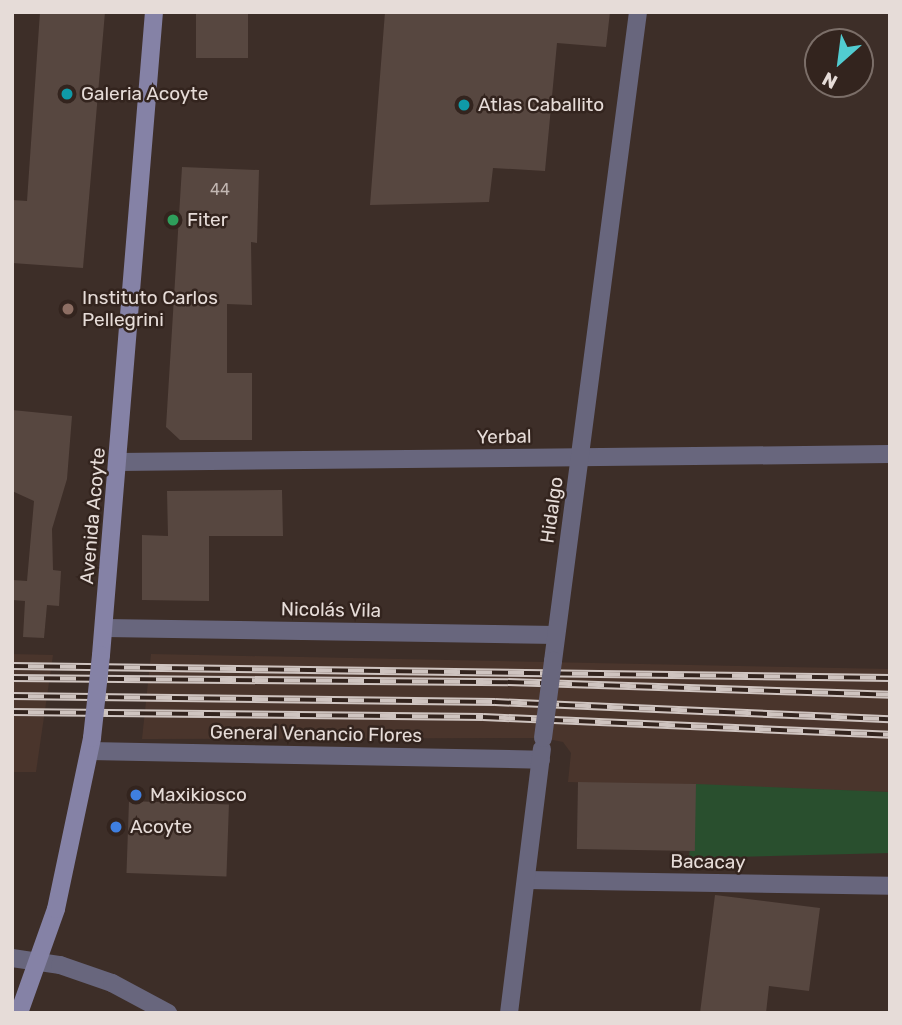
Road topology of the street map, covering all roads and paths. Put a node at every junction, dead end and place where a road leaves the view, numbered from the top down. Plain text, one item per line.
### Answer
1 (154, 12) edge
2 (638, 12) edge
3 (890, 454) edge
4 (580, 458) junction
5 (119, 462) junction
6 (104, 628) junction
7 (556, 635) junction
8 (91, 744) junction
9 (541, 760) junction
10 (526, 880) junction
11 (890, 886) edge
12 (12, 958) edge
13 (39, 962) junction
14 (19, 1013) edge
15 (168, 1013) edge
16 (509, 1013) edge

1 - 5 main road, Avenida Acoyte
2 - 4 street, Hidalgo
3 - 4 street, Yerbal
4 - 5 street, Yerbal
4 - 7 street, Hidalgo
5 - 6 main road, Avenida Acoyte
6 - 7 street, Nicolás Vila
6 - 8 main road, Avenida Acoyte, bridge
7 - 9 street, Hidalgo, bridge
8 - 9 street, General Venancio Flores
8 - 13 main road, Avenida Acoyte
9 - 10 street, Hidalgo
10 - 11 street, Bacacay
10 - 16 street, Hidalgo
12 - 13 street
13 - 14 main road, Avenida Acoyte
13 - 15 street

